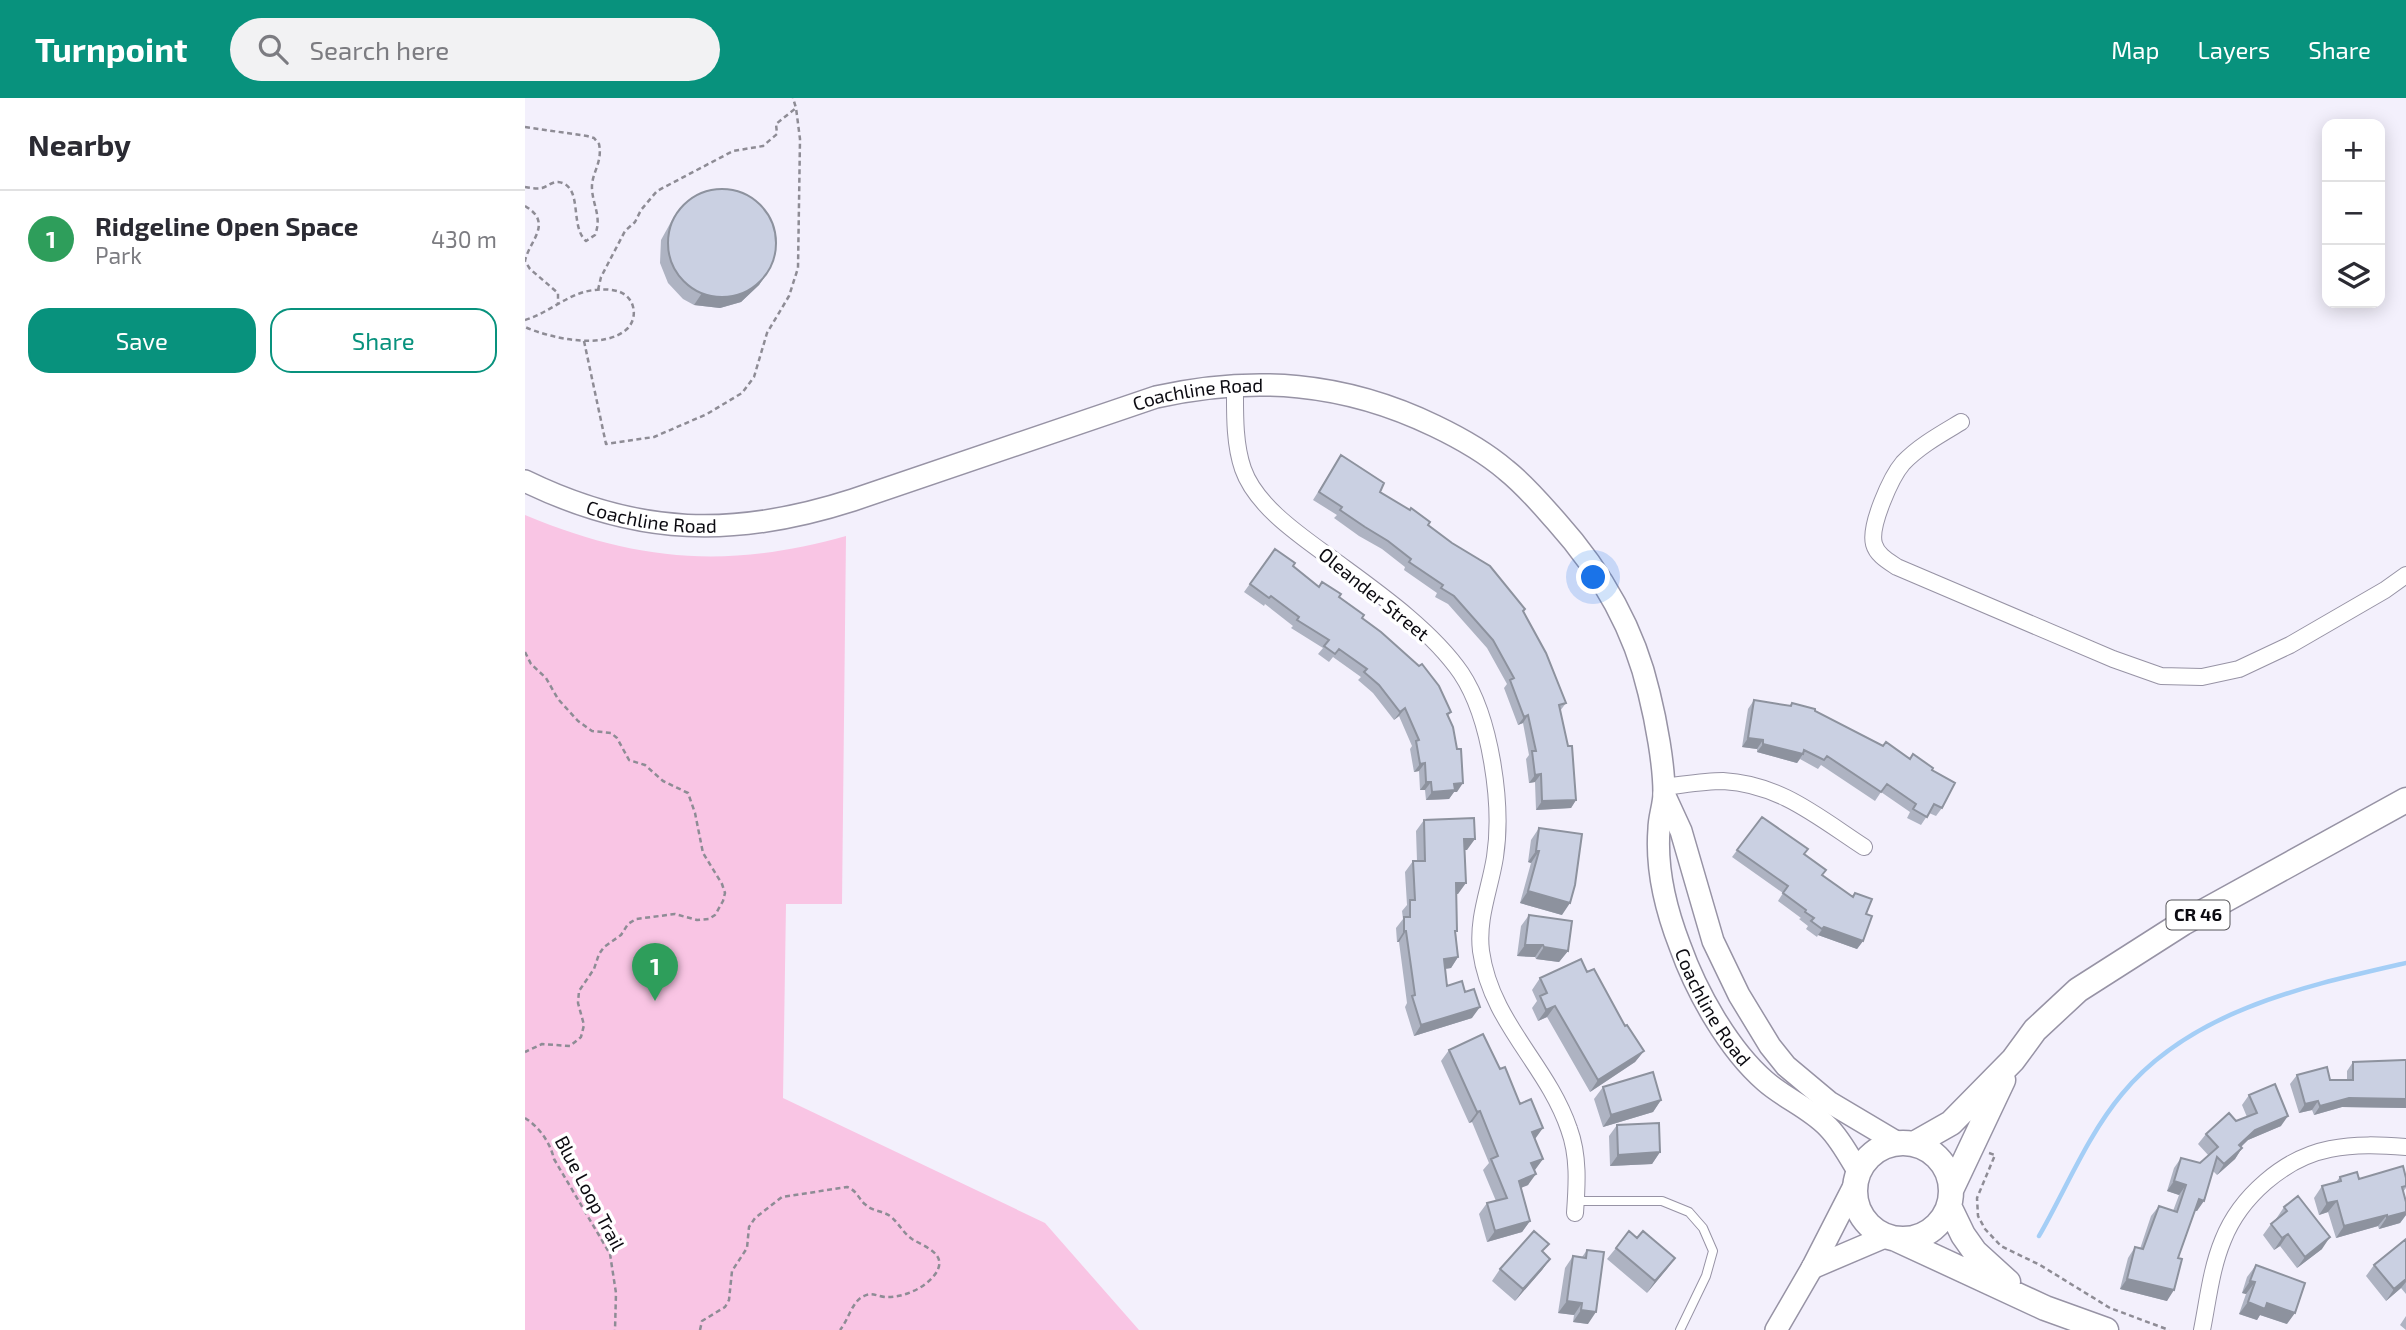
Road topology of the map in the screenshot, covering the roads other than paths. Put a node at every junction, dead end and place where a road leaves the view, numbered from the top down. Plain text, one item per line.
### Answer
1 (1235, 385) junction
2 (1961, 422) dead end
3 (525, 481) edge
4 (2406, 575) edge
5 (1663, 790) junction
6 (2406, 800) edge
7 (1864, 848) dead end
8 (2013, 1060) junction
9 (1906, 1143) junction
10 (2406, 1147) edge
11 (1856, 1177) junction
12 (1950, 1198) junction
13 (1576, 1207) joint
14 (1891, 1238) junction
15 (1812, 1268) junction
16 (2030, 1301) junction
17 (1680, 1330) edge
18 (1776, 1330) edge
19 (2106, 1330) edge
20 (2202, 1330) edge

1 - 3 main road, Coachline Road
1 - 5 main road, Coachline Road
1 - 13 street, Oleander Street
2 - 4 street
5 - 7 street
5 - 9 main road, Coachline Road
5 - 11 main road, Coachline Road
6 - 8 main road, CR 46
8 - 9 main road
8 - 12 main road
9 - 11 main road
9 - 12 main road
10 - 20 street
11 - 14 main road
11 - 15 main road
12 - 14 main road
12 - 16 main road
13 - 17 lane
14 - 15 main road
14 - 16 main road
15 - 18 main road
16 - 19 main road

